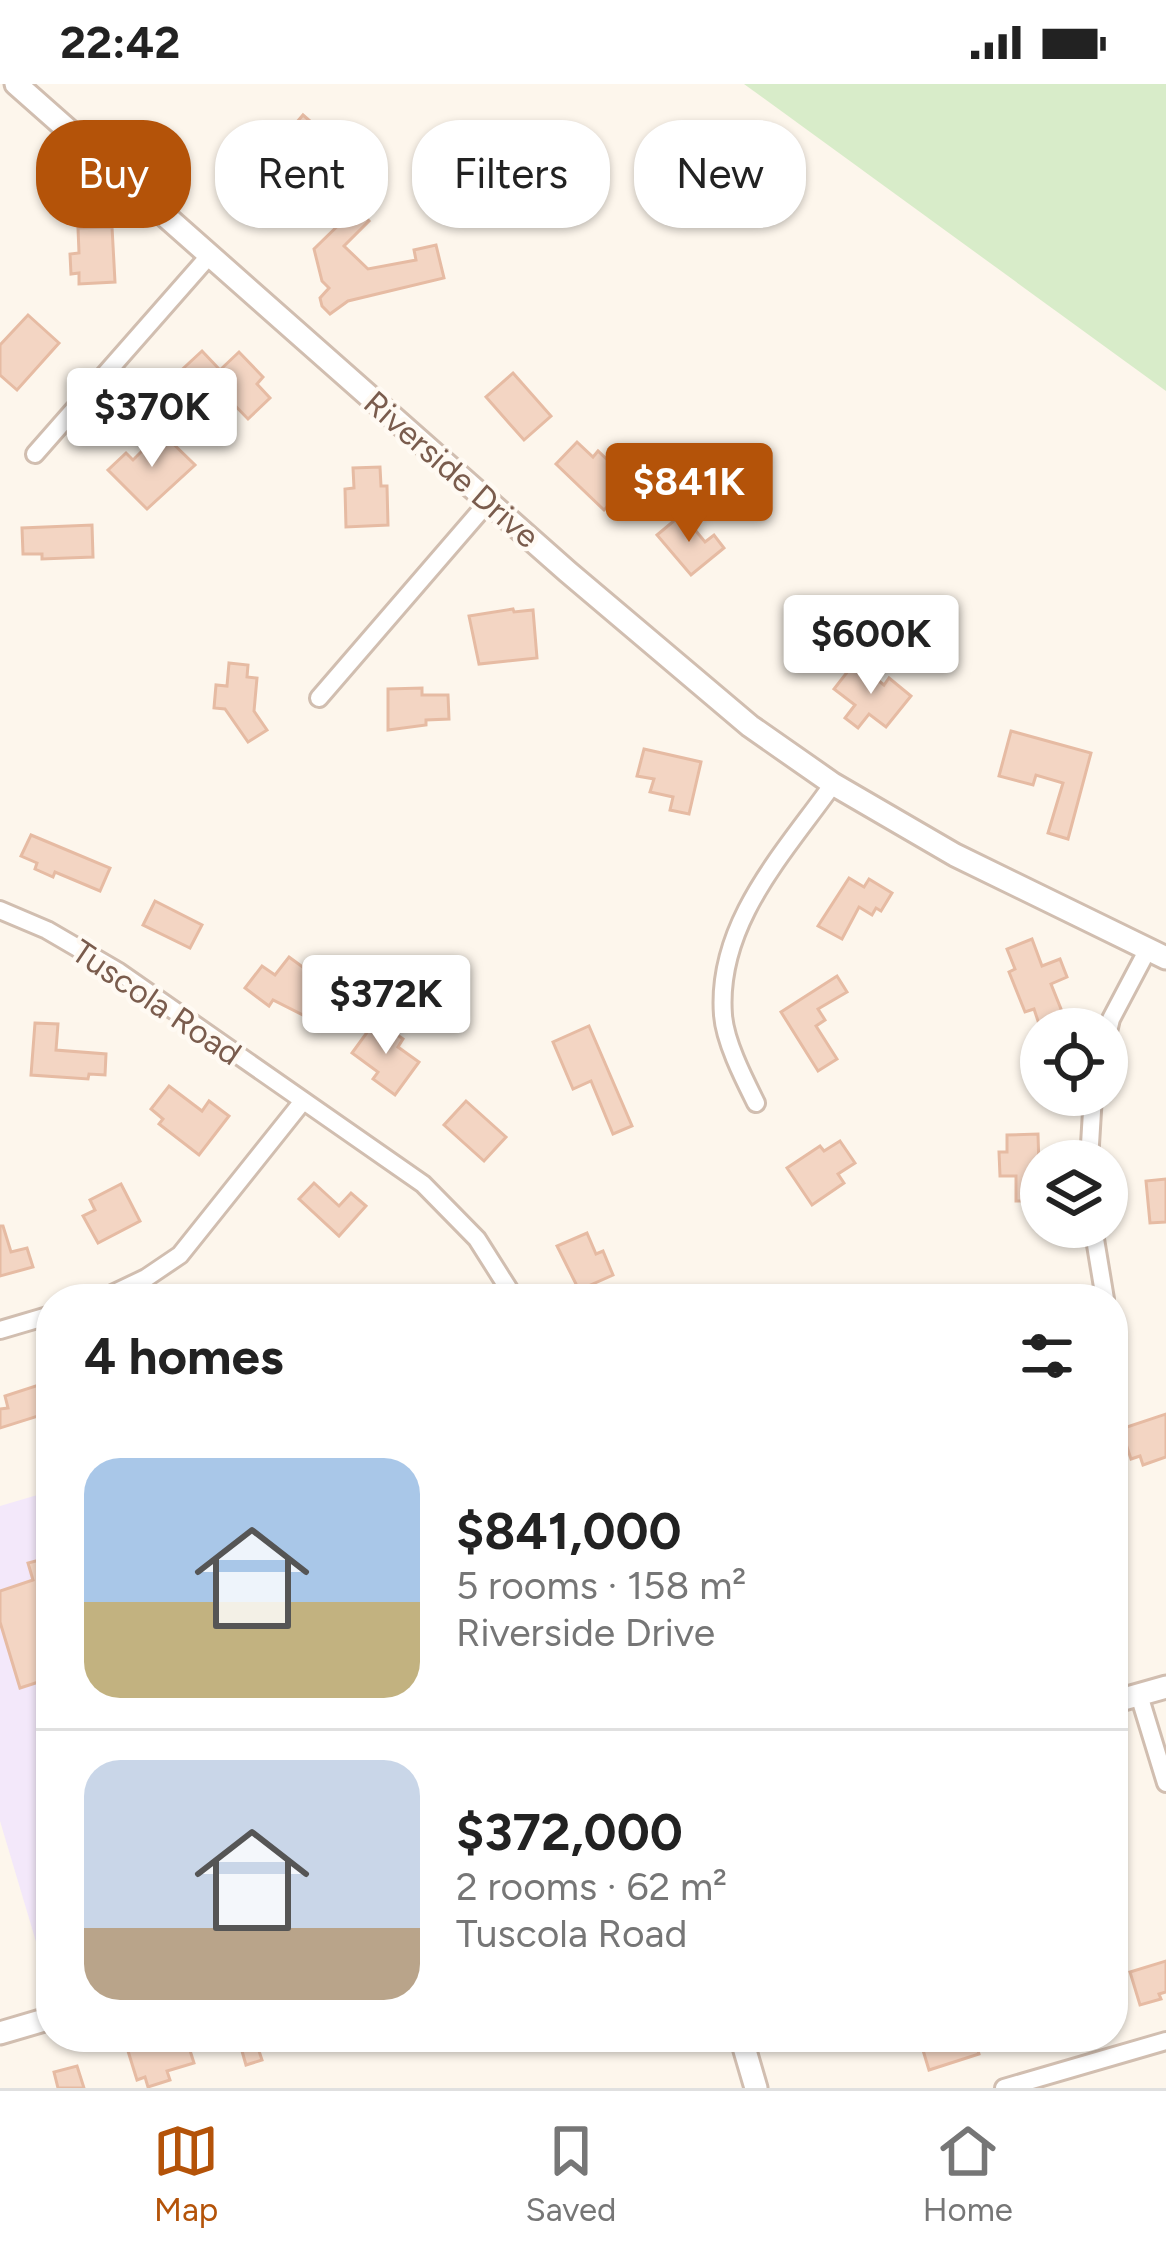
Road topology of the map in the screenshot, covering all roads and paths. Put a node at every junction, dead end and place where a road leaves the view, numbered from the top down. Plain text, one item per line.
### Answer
1 (16, 84) edge
2 (209, 256) junction
3 (34, 454) dead end
4 (489, 501) junction
5 (319, 698) dead end
6 (833, 784) junction
7 (0, 910) edge
8 (1157, 953) edge
9 (1119, 1008) edge
10 (303, 1101) junction
11 (756, 1103) dead end
12 (1096, 1248) edge
13 (133, 1284) edge
14 (506, 1284) edge
15 (1102, 1284) edge
16 (36, 1319) edge
17 (0, 1330) edge
18 (1166, 1687) edge
19 (1139, 1695) junction
20 (1128, 1698) edge
21 (1166, 1784) edge
22 (36, 2022) edge
23 (0, 2033) edge
24 (1166, 2041) edge
25 (746, 2052) edge
26 (757, 2088) edge
27 (1004, 2088) edge

1 - 2 street, Riverside Drive
2 - 3 street
2 - 4 street, Riverside Drive
4 - 5 street
4 - 6 street, Riverside Drive
6 - 8 street, Riverside Drive
6 - 11 street
7 - 10 street, Tuscola Road
8 - 9 street
10 - 13 street
10 - 14 street, Tuscola Road
12 - 15 street
16 - 17 street
18 - 19 street
19 - 20 street
19 - 21 street
22 - 23 street
24 - 27 street
25 - 26 street

